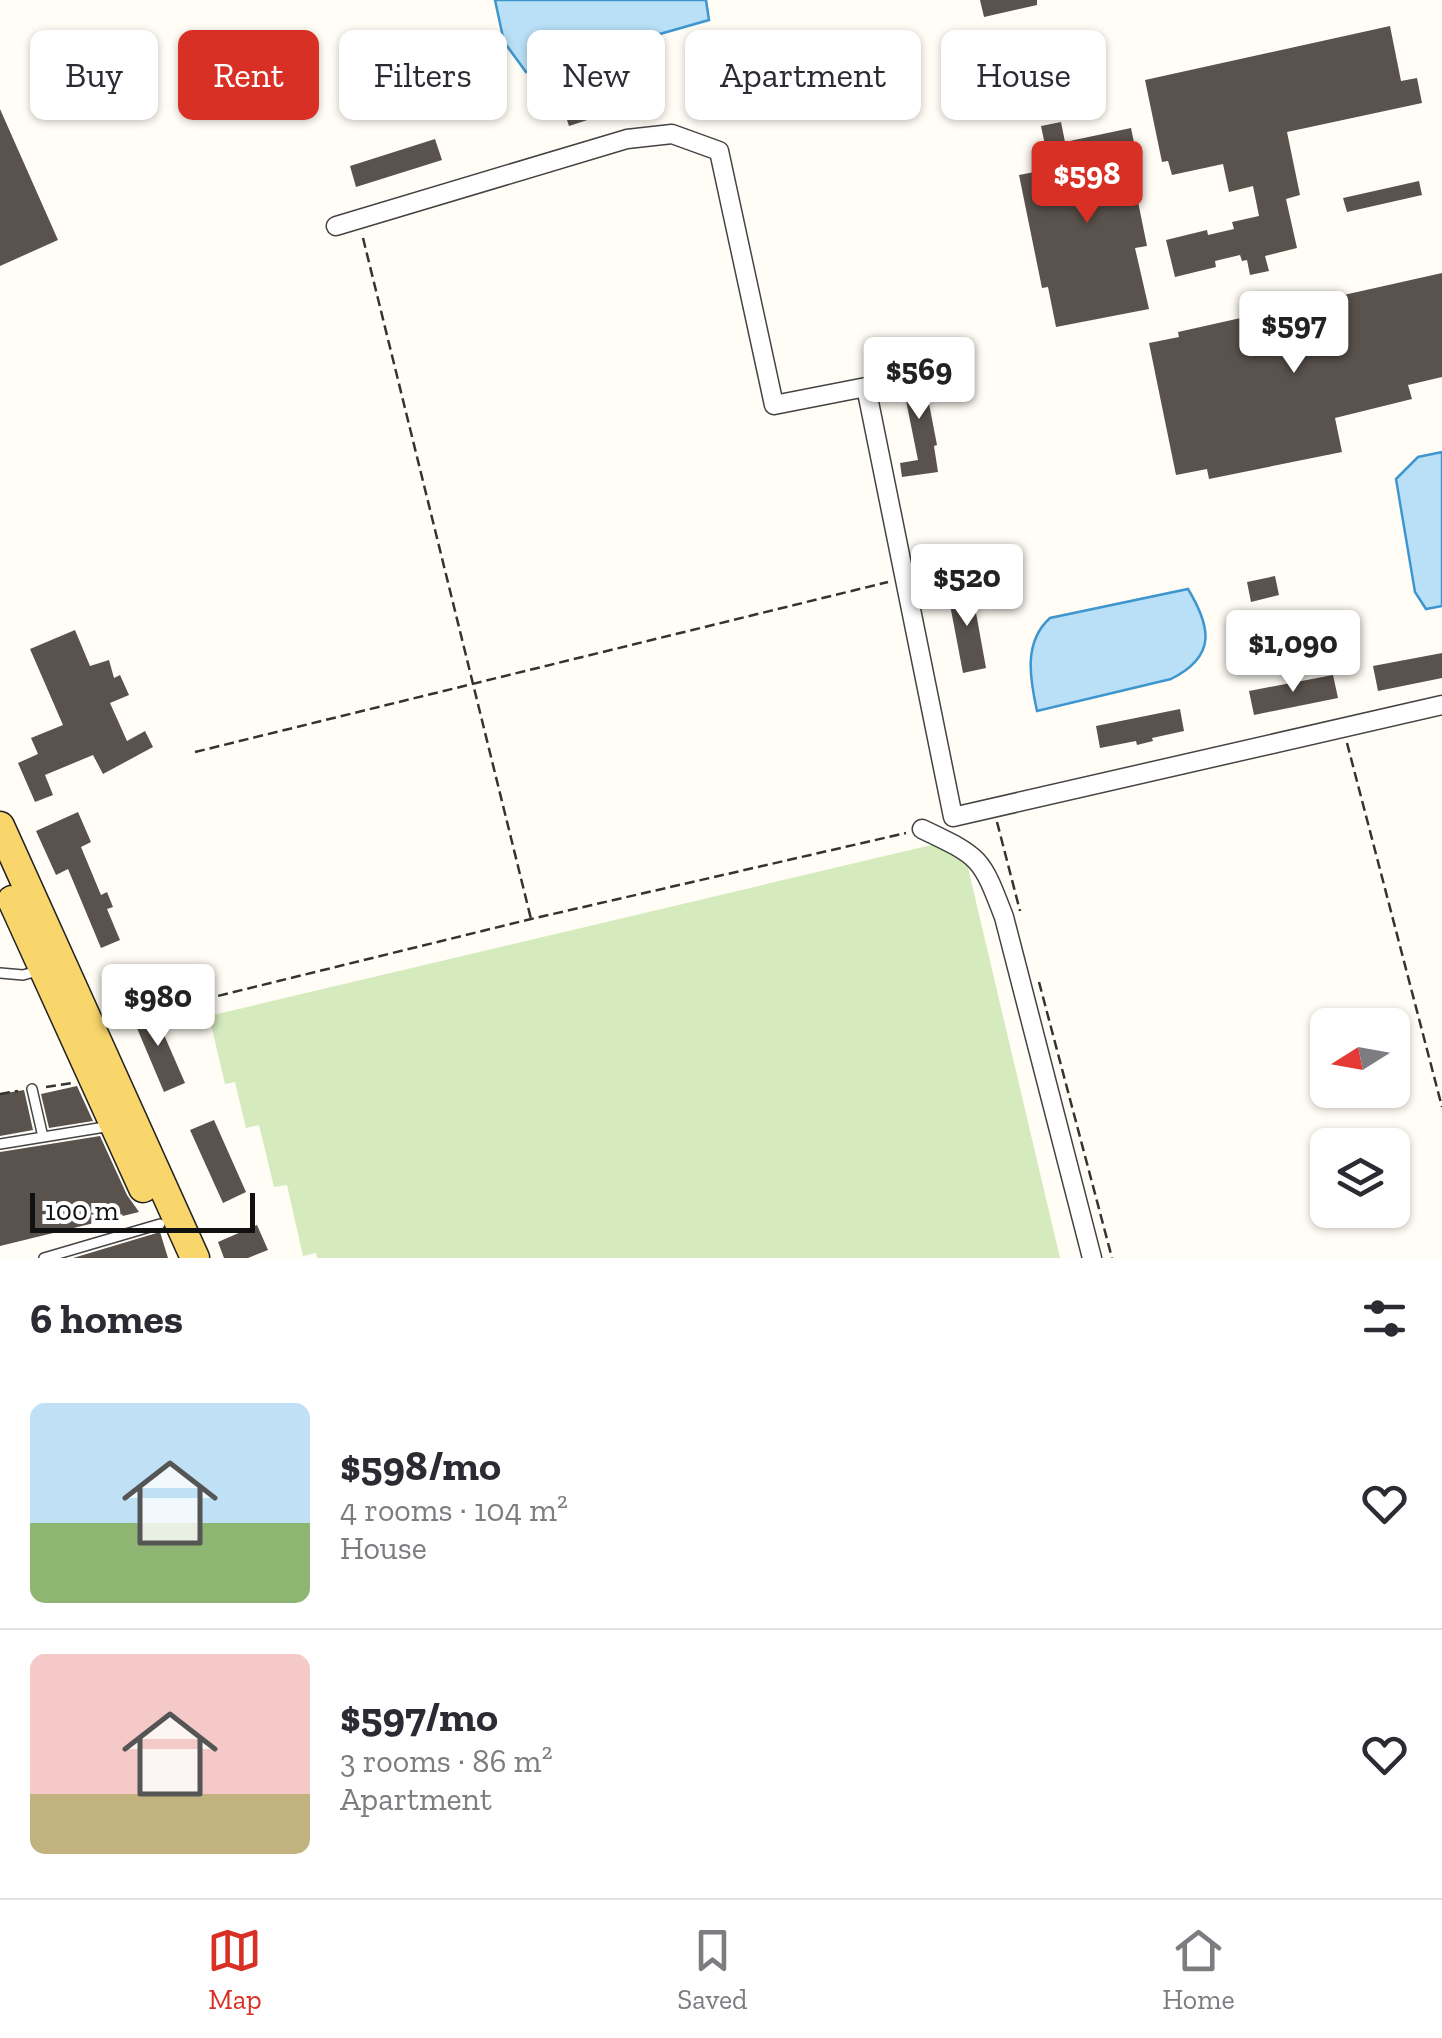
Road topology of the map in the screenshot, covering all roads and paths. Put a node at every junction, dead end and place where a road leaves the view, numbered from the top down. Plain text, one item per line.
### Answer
1 (360, 222) dead end
2 (336, 226) dead end
3 (904, 578) junction
4 (473, 684) junction
5 (1442, 704) edge
6 (1342, 727) junction
7 (195, 752) dead end
8 (993, 806) junction
9 (953, 816) junction
10 (0, 826) edge
11 (922, 830) junction
12 (0, 873) edge
13 (530, 919) junction
14 (1022, 919) dead end
15 (44, 970) junction
16 (0, 974) edge
17 (1038, 976) dead end
18 (189, 1004) dead end
19 (93, 1080) junction
20 (32, 1089) junction
21 (0, 1094) edge
22 (1442, 1107) edge
23 (113, 1125) junction
24 (43, 1137) junction
25 (0, 1144) edge
26 (160, 1224) junction
27 (44, 1258) edge
28 (174, 1258) edge
29 (195, 1258) edge
30 (1092, 1258) edge
31 (1112, 1258) edge

1 - 4 path
2 - 3 street
3 - 4 path
3 - 9 street
4 - 7 path
4 - 13 path
5 - 6 street
6 - 8 street
6 - 22 path
8 - 9 street
8 - 14 path
9 - 11 street
10 - 29 main road
11 - 13 path
11 - 30 street
12 - 15 main road
13 - 18 path
15 - 16 lane
15 - 19 main road
17 - 31 path
19 - 20 path
19 - 23 main road
20 - 21 path
20 - 24 lane
23 - 24 lane
23 - 26 main road
24 - 25 lane
26 - 27 lane
26 - 28 main road

